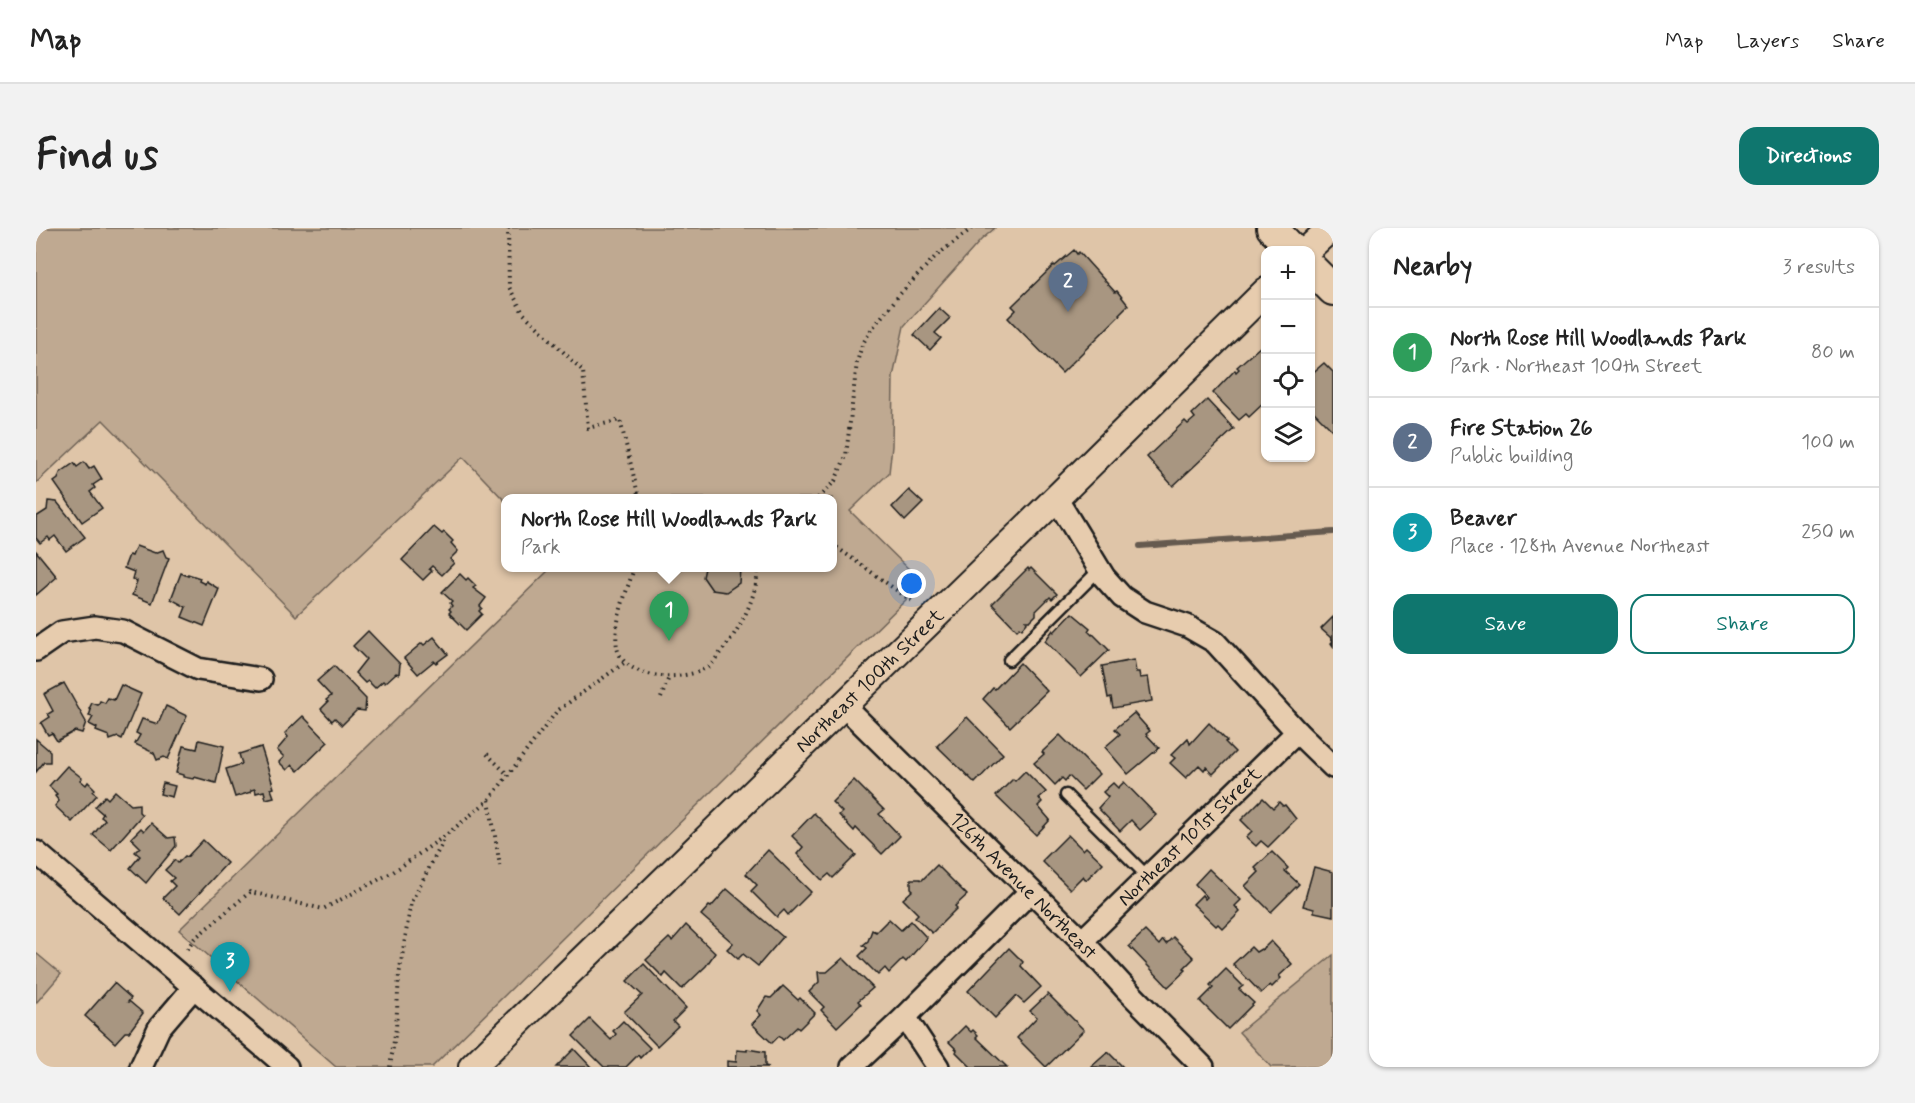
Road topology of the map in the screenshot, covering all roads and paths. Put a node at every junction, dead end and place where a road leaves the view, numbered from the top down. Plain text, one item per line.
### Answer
1 (508, 228) edge
2 (972, 228) edge
3 (1272, 228) edge
4 (1330, 228) edge
5 (1289, 246) edge
6 (1311, 246) edge
7 (1315, 271) edge
8 (1333, 290) edge
9 (1261, 296) edge
10 (638, 494) edge
11 (822, 494) edge
12 (1056, 498) junction
13 (837, 548) edge
14 (1099, 570) junction
15 (632, 572) edge
16 (757, 572) edge
17 (913, 602) dead end
18 (36, 650) edge
19 (1009, 660) dead end
20 (624, 663) junction
21 (669, 677) junction
22 (261, 679) dead end
23 (661, 698) dead end
24 (843, 705) junction
25 (1297, 732) junction
26 (487, 754) dead end
27 (1333, 767) edge
28 (508, 775) junction
29 (1066, 795) dead end
30 (489, 800) junction
31 (446, 835) junction
32 (36, 852) edge
33 (500, 866) dead end
34 (1148, 877) junction
35 (1030, 892) junction
36 (1082, 941) junction
37 (187, 949) dead end
38 (194, 987) junction
39 (905, 1017) junction
40 (141, 1067) edge
41 (287, 1067) edge
42 (390, 1067) edge
43 (471, 1067) edge
44 (852, 1067) edge
45 (938, 1067) edge
46 (1203, 1067) edge

1 - 10 path
2 - 11 path
3 - 5 main road
4 - 6 street
7 - 8 main road
9 - 12 street, Northeast 100th Street
12 - 14 street
12 - 24 street, Northeast 100th Street
13 - 17 path
14 - 19 lane
14 - 25 street
15 - 20 path
16 - 21 path
18 - 22 street
20 - 21 path
20 - 28 path
21 - 23 path
24 - 35 street, 126th Avenue Northeast
24 - 43 street, Northeast 100th Street
25 - 27 street
25 - 34 street, Northeast 101st Street
26 - 28 path
28 - 30 path
29 - 34 lane
30 - 31 path
30 - 33 path
31 - 37 path
31 - 42 path
32 - 38 street
34 - 36 street, Northeast 101st Street
35 - 36 street, 126th Avenue Northeast
35 - 39 street
36 - 46 street, 126th Avenue Northeast
38 - 40 street
38 - 41 street
39 - 44 street
39 - 45 street

